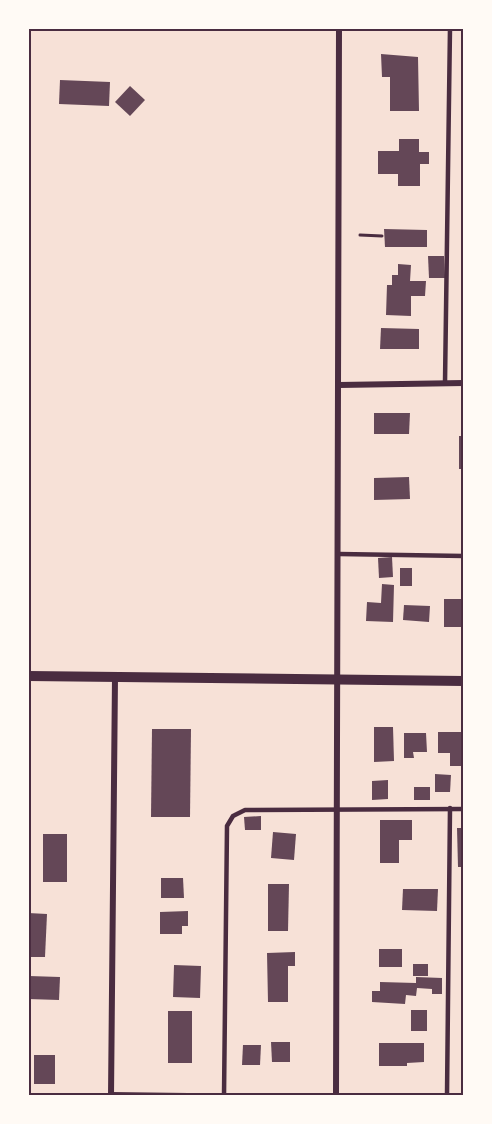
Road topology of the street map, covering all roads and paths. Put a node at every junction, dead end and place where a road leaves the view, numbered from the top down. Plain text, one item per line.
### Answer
1 (339, 28) edge
2 (450, 28) edge
3 (360, 235) dead end
4 (382, 236) dead end
5 (445, 383) junction
6 (464, 383) edge
7 (339, 385) junction
8 (339, 554) junction
9 (464, 556) edge
10 (28, 676) edge
11 (116, 677) junction
12 (338, 680) junction
13 (464, 681) edge
14 (450, 808) junction
15 (338, 809) junction
16 (464, 809) edge
17 (111, 1095) edge
18 (188, 1095) edge
19 (224, 1095) edge
20 (336, 1095) edge
21 (447, 1095) edge

1 - 7 street
2 - 5 lane
3 - 4 path
5 - 6 street
5 - 7 street
7 - 8 street
8 - 9 lane
8 - 12 street
10 - 11 street
11 - 12 street
11 - 17 street
12 - 13 street
12 - 15 street
14 - 15 lane
14 - 16 lane
14 - 21 lane
15 - 19 lane
15 - 20 street
17 - 18 street

